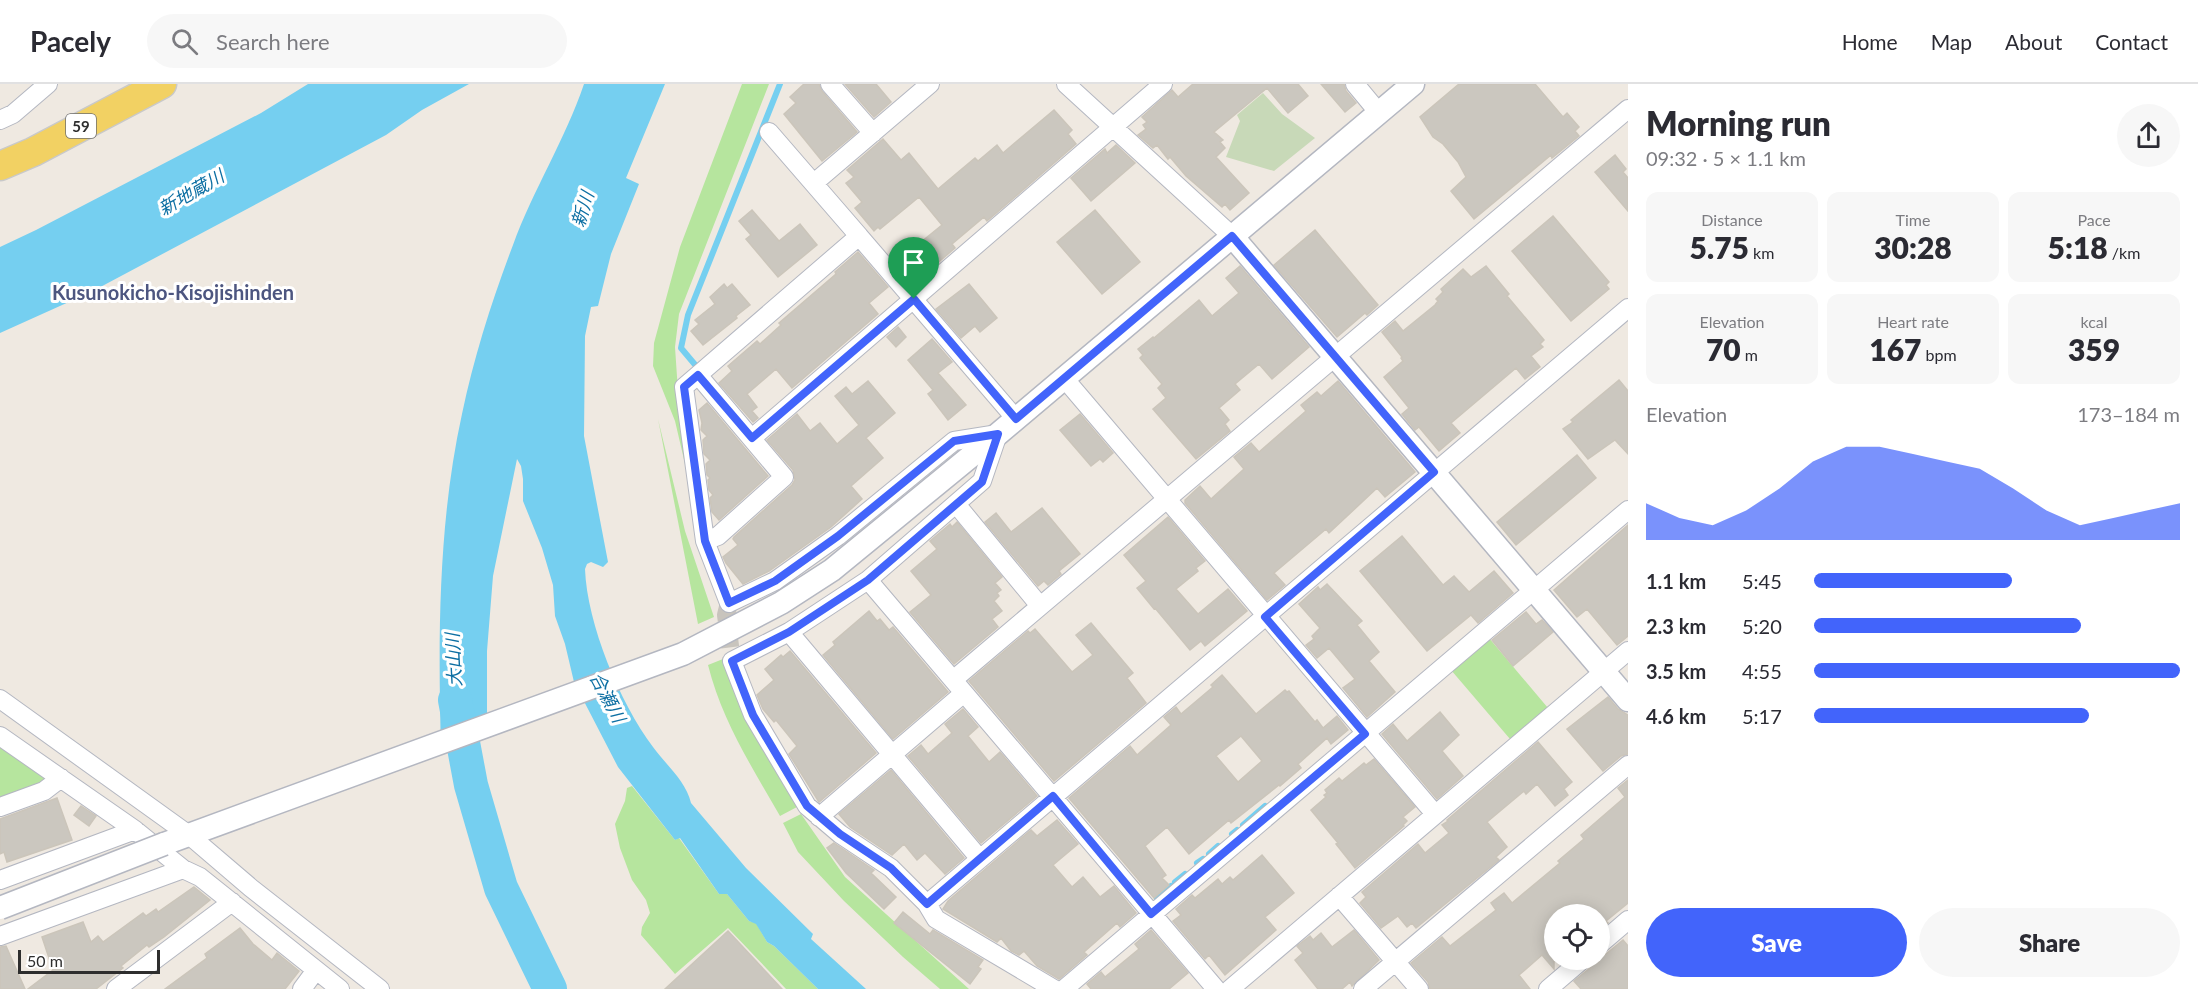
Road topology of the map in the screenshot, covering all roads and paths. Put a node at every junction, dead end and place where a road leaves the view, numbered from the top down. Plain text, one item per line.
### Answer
1 (48, 84) edge
2 (162, 84) edge
3 (830, 84) edge
4 (930, 84) edge
5 (1066, 84) edge
6 (1163, 84) edge
7 (1355, 84) edge
8 (1413, 84) edge
9 (1628, 109) edge
10 (1379, 113) junction
11 (0, 120) edge
12 (1114, 127) junction
13 (769, 132) dead end
14 (873, 133) junction
15 (0, 166) edge
16 (814, 183) junction
17 (859, 236) junction
18 (1232, 236) junction
19 (914, 299) junction
20 (1628, 308) edge
21 (1336, 357) junction
22 (698, 375) junction
23 (1064, 378) junction
24 (1016, 419) junction
25 (998, 434) junction
26 (752, 438) junction
27 (1434, 472) junction
28 (1167, 500) junction
29 (956, 504) junction
30 (1628, 510) edge
31 (705, 541) junction
32 (868, 580) junction
33 (1534, 590) junction
34 (1040, 606) junction
35 (1265, 617) junction
36 (789, 632) junction
37 (1628, 651) edge
38 (1604, 672) junction
39 (959, 686) junction
40 (0, 699) edge
41 (1628, 700) edge
42 (1365, 734) junction
43 (0, 736) edge
44 (892, 754) junction
45 (1628, 765) edge
46 (61, 778) junction
47 (1053, 796) junction
48 (0, 807) edge
49 (1434, 814) junction
50 (819, 817) junction
51 (135, 830) junction
52 (191, 834) junction
53 (980, 859) junction
54 (183, 870) junction
55 (0, 880) edge
56 (1339, 896) junction
57 (232, 902) junction
58 (927, 904) junction
59 (0, 908) edge
60 (1151, 914) junction
61 (1626, 927) edge
62 (0, 936) edge
63 (1610, 938) edge
64 (1395, 962) junction
65 (316, 970) junction
66 (1570, 970) edge
67 (116, 989) edge
68 (302, 989) edge
69 (340, 989) edge
70 (380, 989) edge
71 (1054, 989) edge
72 (1064, 989) edge
73 (1216, 989) edge
74 (1230, 989) edge
75 (1363, 989) edge
76 (1419, 989) edge
77 (1548, 989) edge

1 - 11 street
2 - 15 main road, 59
3 - 14 street
4 - 14 street
5 - 12 street
6 - 12 street
7 - 10 street
8 - 10 street
9 - 21 street
10 - 18 street
12 - 18 street
12 - 19 street
13 - 16 street
14 - 16 street
16 - 17 street
17 - 19 street
17 - 22 street
18 - 21 street
18 - 23 street
19 - 24 street
19 - 26 street
20 - 27 street
21 - 27 street
21 - 28 street
22 - 26 street
22 - 31 street
23 - 24 street
23 - 28 street
24 - 25 street
25 - 29 street
25 - 31 street
25 - 52 street
26 - 31 street
27 - 33 street
27 - 35 street
28 - 34 street
28 - 35 street
29 - 32 street
29 - 34 street
30 - 33 street
32 - 36 street
32 - 39 street
33 - 38 street
33 - 42 street
34 - 39 street
35 - 42 street
35 - 47 street
36 - 44 street
36 - 50 street
37 - 38 street
38 - 41 street
38 - 49 street
39 - 44 street
39 - 47 street
40 - 52 street
42 - 49 street
42 - 60 street
43 - 46 street
44 - 50 street
44 - 53 street
45 - 64 street
46 - 48 street
46 - 51 street
47 - 53 street
47 - 60 street
49 - 56 street
50 - 58 street
51 - 54 street
51 - 55 street
52 - 59 street, bridge
52 - 70 street
53 - 58 street
54 - 57 street
54 - 62 street
56 - 64 street
56 - 74 street
57 - 65 street
57 - 67 street
58 - 71 street
60 - 72 street
60 - 73 street
61 - 63 street
64 - 75 street
64 - 76 street
65 - 68 street
65 - 69 street
66 - 77 street

